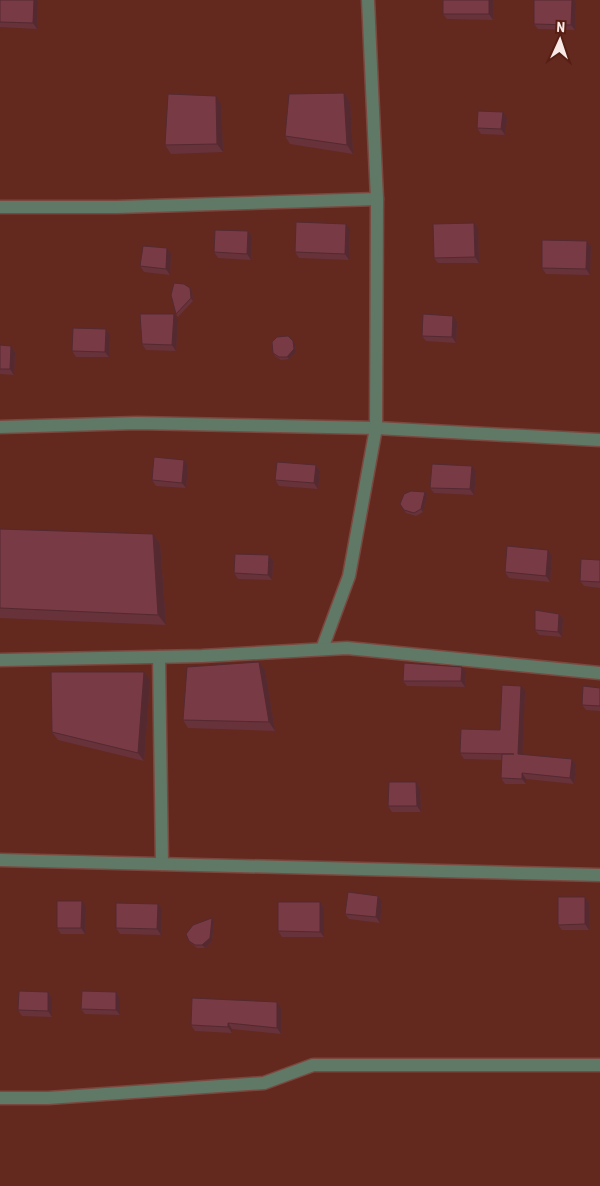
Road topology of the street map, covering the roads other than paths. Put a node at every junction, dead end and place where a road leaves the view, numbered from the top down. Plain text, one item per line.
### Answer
1 (368, 0) edge
2 (377, 199) junction
3 (0, 207) edge
4 (0, 427) edge
5 (376, 428) junction
6 (600, 440) edge
7 (322, 649) junction
8 (159, 657) junction
9 (0, 660) edge
10 (600, 673) edge
11 (0, 860) edge
12 (162, 864) junction
13 (600, 875) edge
14 (600, 1065) edge
15 (0, 1098) edge

1 - 2 street
2 - 3 street
2 - 5 street
4 - 5 street
5 - 6 street
5 - 7 street
7 - 8 street
7 - 10 street
8 - 9 street
8 - 12 street
11 - 12 street
12 - 13 street
14 - 15 street

